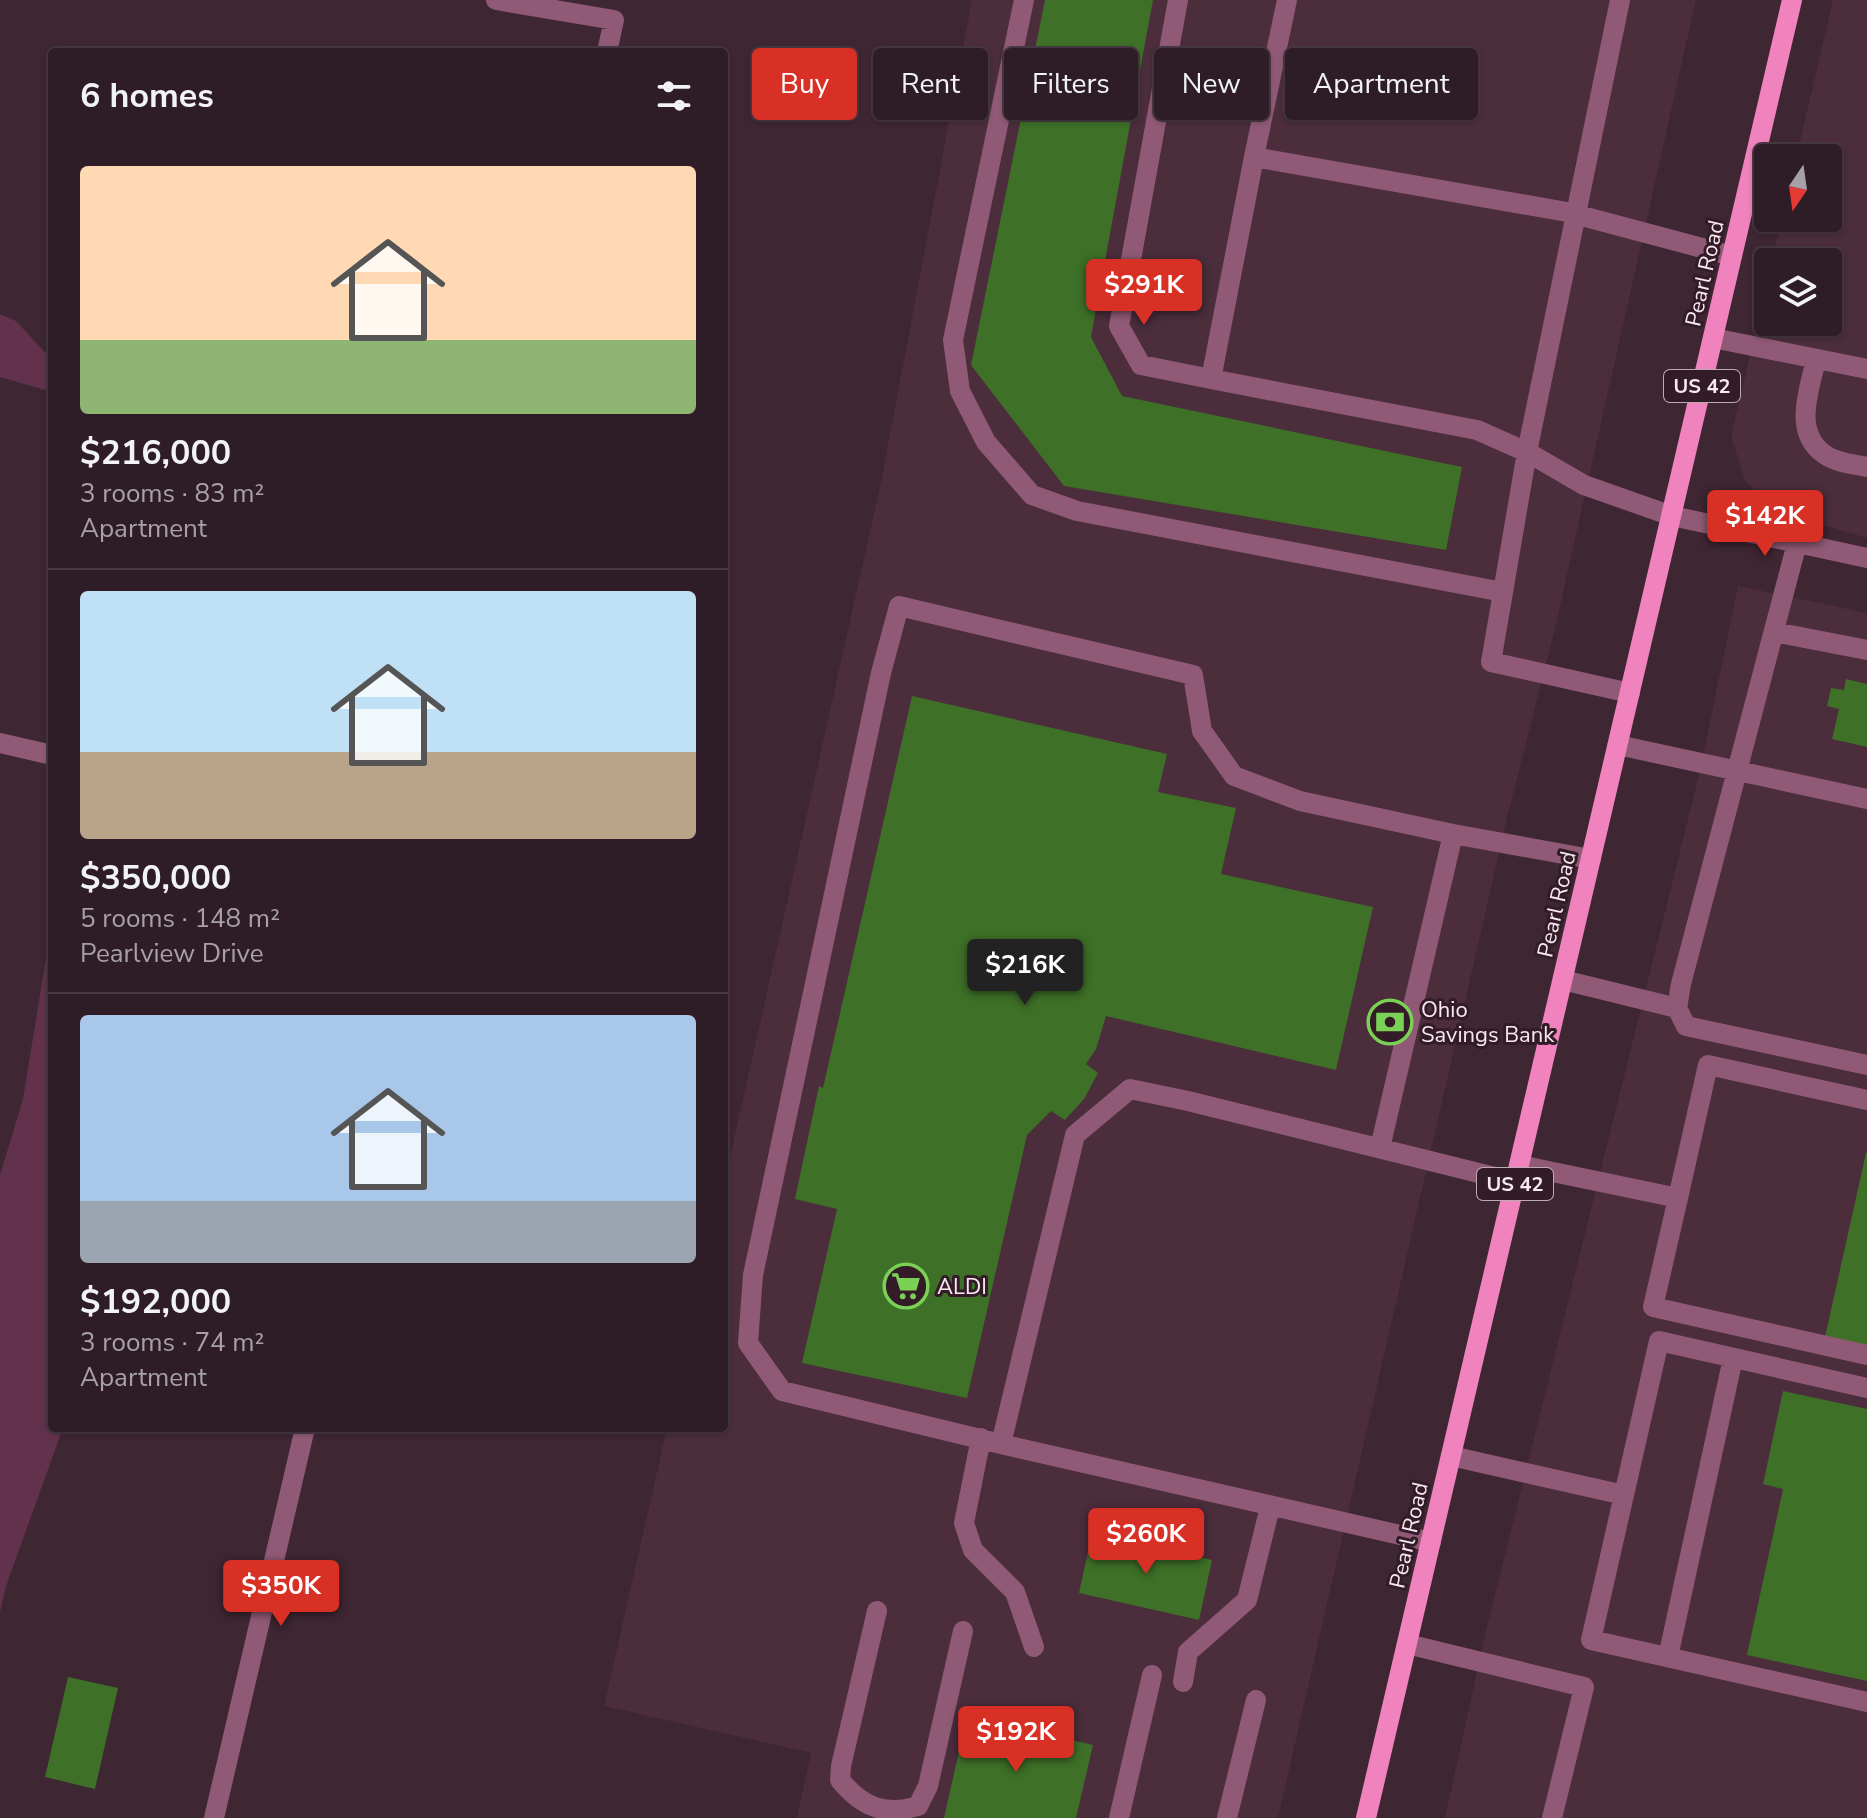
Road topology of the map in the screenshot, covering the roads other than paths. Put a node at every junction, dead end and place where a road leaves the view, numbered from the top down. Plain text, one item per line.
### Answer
1 (496, 0) edge
2 (1024, 0) edge
3 (1178, 0) edge
4 (1287, 0) edge
5 (1620, 0) edge
6 (1792, 0) edge
7 (608, 48) edge
8 (1254, 157) junction
9 (1578, 214) junction
10 (1732, 256) junction
11 (1713, 338) junction
12 (1816, 359) junction
13 (1867, 369) edge
14 (1211, 379) junction
15 (1527, 452) junction
16 (1867, 467) edge
17 (1672, 516) junction
18 (1797, 543) junction
19 (1867, 558) edge
20 (1503, 592) junction
21 (1774, 632) junction
22 (1867, 650) edge
23 (1630, 693) junction
24 (0, 743) edge
25 (1618, 745) junction
26 (48, 754) edge
27 (1737, 771) junction
28 (1867, 799) edge
29 (1453, 834) junction
30 (1591, 859) junction
31 (1563, 980) junction
32 (1677, 1008) junction
33 (1867, 1065) edge
34 (1867, 1100) edge
35 (1380, 1148) junction
36 (1517, 1173) junction
37 (1678, 1198) junction
38 (1867, 1355) edge
39 (1733, 1358) junction
40 (1867, 1388) edge
41 (304, 1432) edge
42 (981, 1438) junction
43 (1001, 1444) junction
44 (1451, 1456) junction
45 (1624, 1495) junction
46 (1270, 1507) junction
47 (1431, 1542) junction
48 (877, 1611) dead end
49 (963, 1631) dead end
50 (1407, 1644) junction
51 (1034, 1647) dead end
52 (1668, 1657) junction
53 (1152, 1675) dead end
54 (1183, 1682) dead end
55 (1256, 1700) dead end
56 (1867, 1702) edge
57 (214, 1818) edge
58 (1119, 1818) edge
59 (1227, 1818) edge
60 (1366, 1818) edge
61 (1552, 1818) edge

1 - 7 street
2 - 20 street
3 - 14 street
4 - 8 street
5 - 9 street
6 - 10 main road, Pearl Road / US 42
8 - 9 street
8 - 14 street
9 - 10 street
9 - 15 street
10 - 11 main road, Pearl Road / US 42
11 - 12 street
11 - 17 main road, Pearl Road / US 42
12 - 13 street
12 - 16 street
14 - 15 street
15 - 17 street
15 - 20 street
17 - 18 street
17 - 23 main road, Pearl Road / US 42
18 - 19 street
18 - 21 street
20 - 23 street
21 - 22 street
21 - 27 street
23 - 25 main road, Pearl Road / US 42
24 - 26 street
25 - 27 street
25 - 30 main road, Pearl Road / US 42
27 - 28 street
27 - 32 street
29 - 30 street
29 - 35 street
29 - 42 street
30 - 31 main road, Pearl Road / US 42
31 - 32 street
31 - 36 main road, Pearl Road / US 42
32 - 33 street
34 - 37 street
35 - 36 street
35 - 43 street
36 - 37 street
36 - 44 main road, Pearl Road / US 42
37 - 38 street
39 - 40 street
39 - 45 street
39 - 52 street
41 - 57 street
42 - 43 street
42 - 51 street
43 - 46 street
44 - 45 street
44 - 47 main road, Pearl Road / US 42
45 - 52 street
46 - 47 street
46 - 54 street
47 - 50 main road, Pearl Road / US 42
48 - 49 street
50 - 60 main road, Pearl Road / US 42
50 - 61 street
52 - 56 street
53 - 58 street
55 - 59 street

